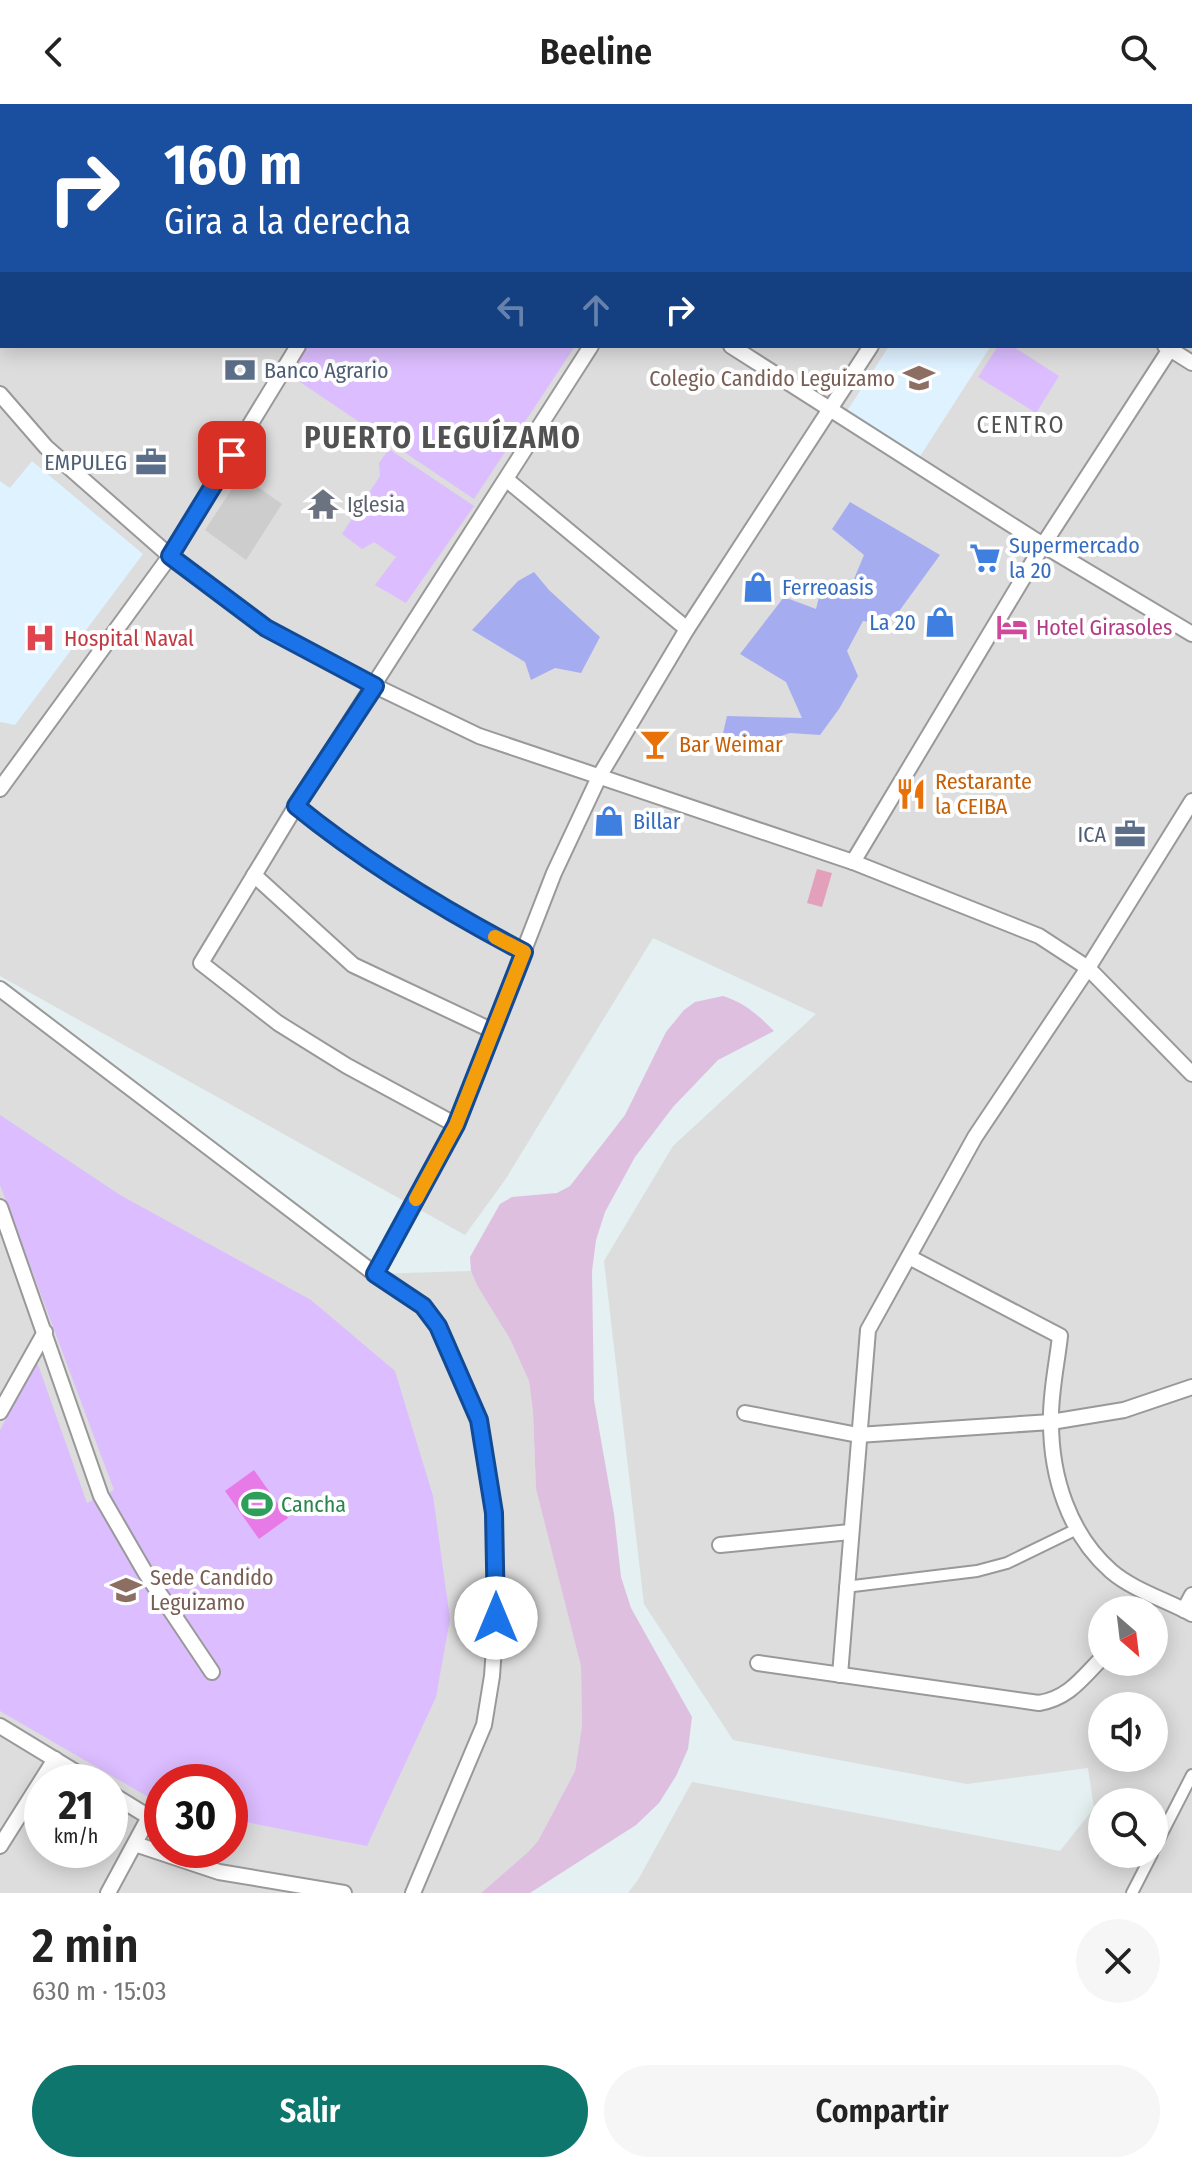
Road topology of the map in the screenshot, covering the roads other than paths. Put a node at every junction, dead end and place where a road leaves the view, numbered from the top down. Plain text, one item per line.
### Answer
1 (297, 348) edge
2 (590, 348) edge
3 (734, 348) edge
4 (870, 348) edge
5 (1168, 348) edge
6 (1170, 348) edge
7 (1192, 363) edge
8 (0, 394) edge
9 (830, 408) junction
10 (507, 480) junction
11 (1043, 545) junction
12 (170, 556) junction
13 (687, 629) junction
14 (1192, 634) edge
15 (375, 686) junction
16 (600, 775) junction
17 (0, 789) edge
18 (1192, 801) edge
19 (296, 806) junction
20 (853, 862) junction
21 (254, 875) junction
22 (524, 952) junction
23 (1088, 968) junction
24 (0, 989) edge
25 (491, 1030) junction
26 (1192, 1074) edge
27 (456, 1125) junction
28 (0, 1207) edge
29 (909, 1257) junction
30 (375, 1274) junction
31 (45, 1332) junction
32 (1192, 1387) edge
33 (0, 1412) edge
34 (745, 1413) dead end
35 (1051, 1422) junction
36 (858, 1435) junction
37 (1077, 1529) junction
38 (850, 1532) junction
39 (720, 1545) dead end
40 (845, 1587) junction
41 (1192, 1595) edge
42 (1144, 1596) edge
43 (1168, 1608) edge
44 (1188, 1612) edge
45 (758, 1663) dead end
46 (212, 1672) dead end
47 (1088, 1674) edge
48 (840, 1675) junction
49 (0, 1726) edge
50 (55, 1759) junction
51 (63, 1764) edge
52 (1192, 1775) edge
53 (128, 1804) edge
54 (1168, 1822) edge
55 (135, 1844) junction
56 (0, 1846) edge
57 (1145, 1868) edge
58 (108, 1893) edge
59 (344, 1893) edge
60 (413, 1893) edge
61 (1132, 1893) edge

1 - 12 street
2 - 10 street
3 - 9 street
4 - 9 street
5 - 11 street
6 - 7 street
8 - 12 street
9 - 11 street
9 - 13 street
10 - 13 street
10 - 15 street
11 - 14 street
11 - 20 street
12 - 15 street
12 - 17 street
13 - 16 street
15 - 16 street
15 - 19 street
16 - 20 street
16 - 22 street
18 - 23 street
19 - 21 street
19 - 22 street
20 - 23 street
21 - 25 street
21 - 27 street
22 - 25 street
23 - 26 street
23 - 29 street
24 - 30 street
25 - 27 street
27 - 30 street
28 - 31 street
29 - 35 street
29 - 36 street
30 - 60 street
31 - 33 street
31 - 46 street
32 - 35 street
34 - 36 street
35 - 36 street
35 - 37 street
36 - 38 street
37 - 40 street
37 - 42 street
38 - 39 street
38 - 40 street
40 - 48 street
41 - 44 street
43 - 44 street
45 - 48 street
47 - 48 street
49 - 50 street
50 - 51 street
50 - 56 street
52 - 54 street
53 - 55 street
55 - 58 street
55 - 59 street
57 - 61 street

